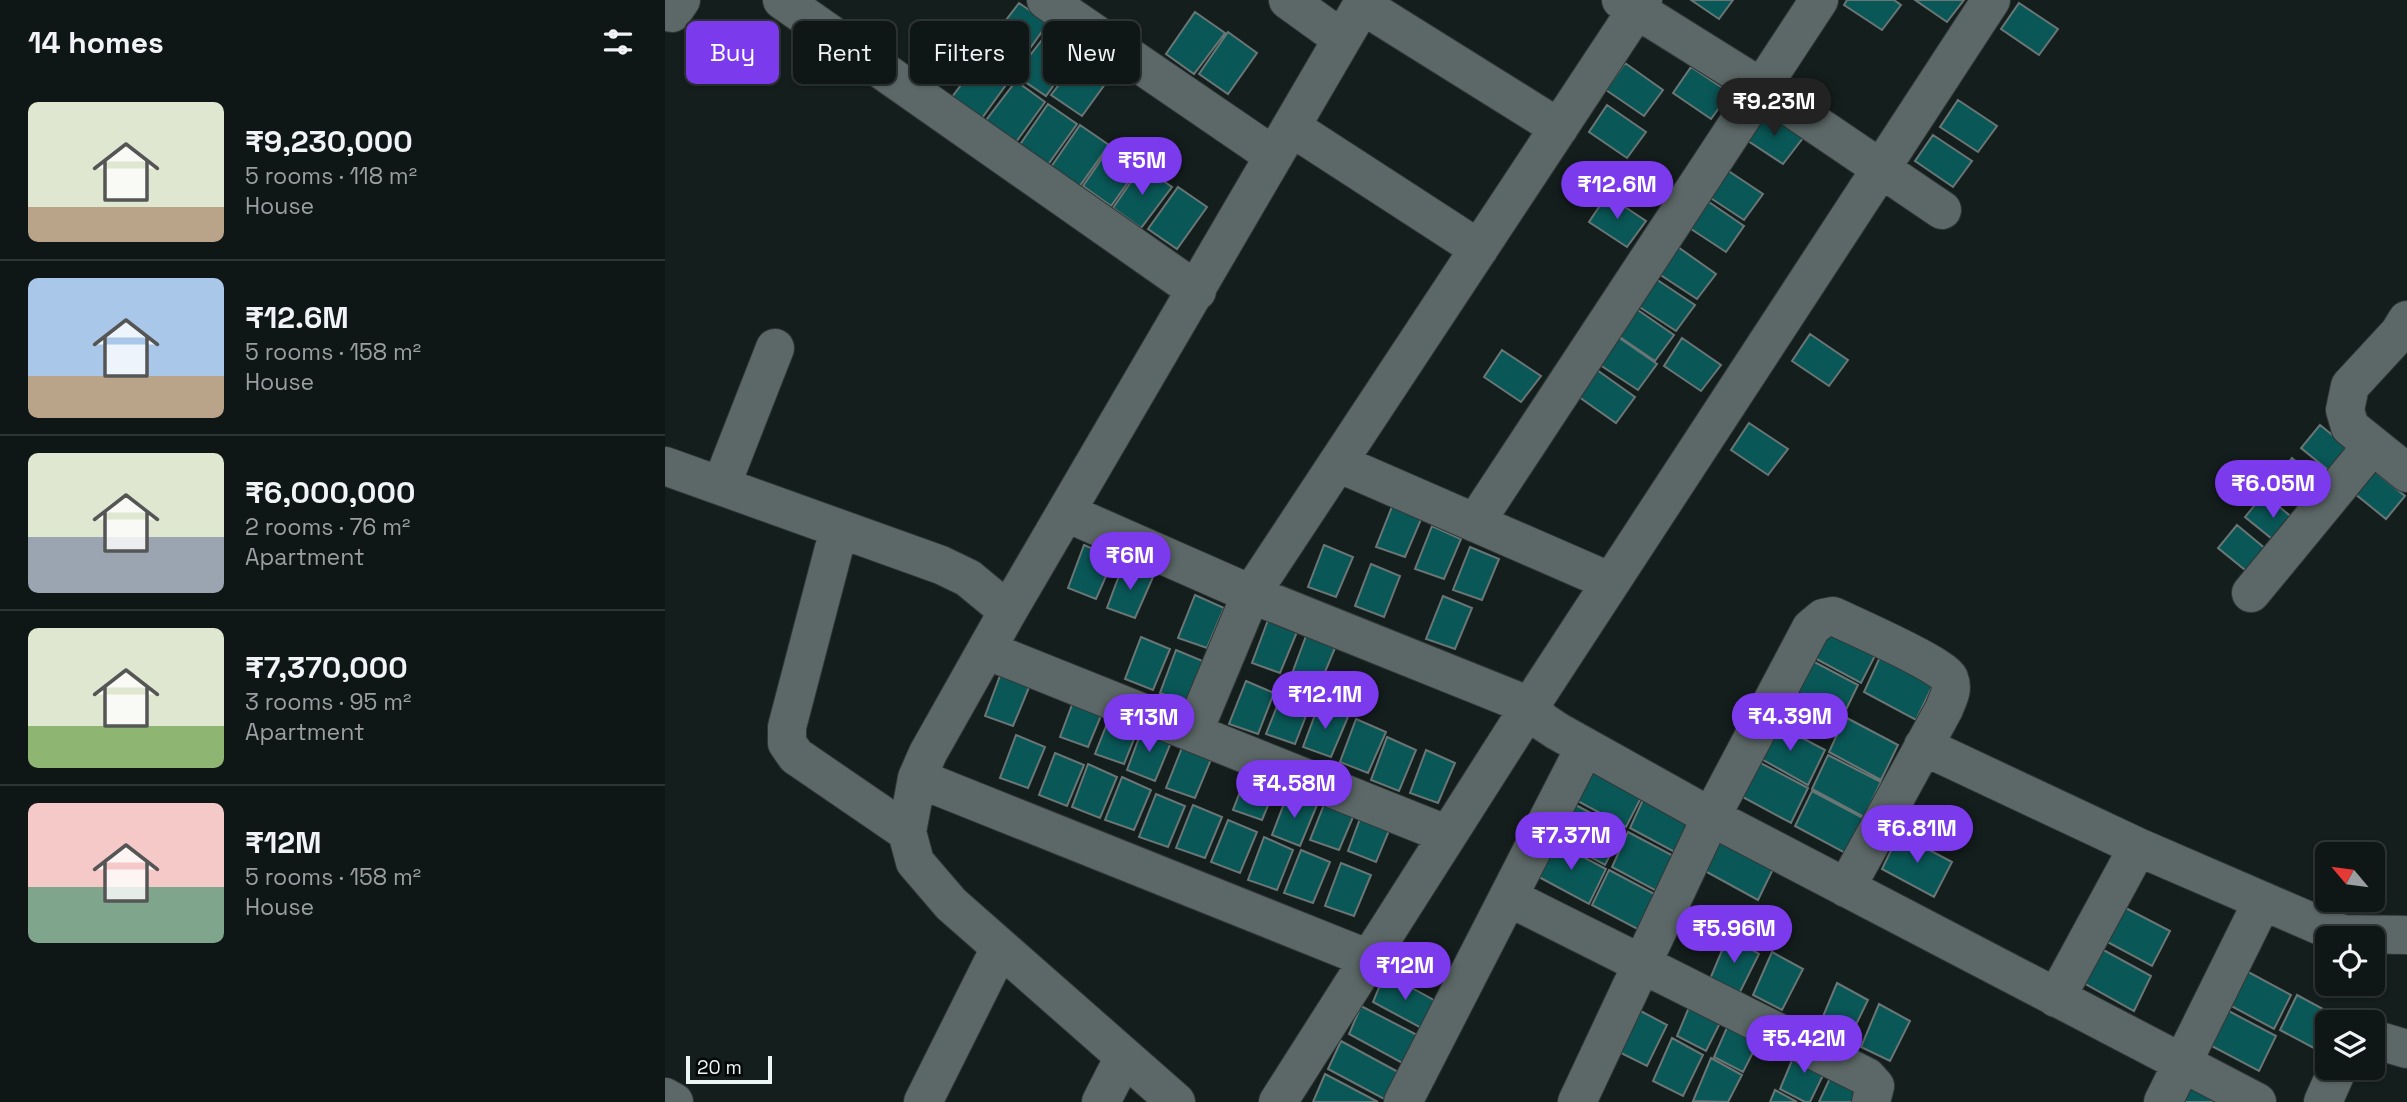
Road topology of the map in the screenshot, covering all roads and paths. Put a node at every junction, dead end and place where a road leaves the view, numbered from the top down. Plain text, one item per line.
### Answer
1 (782, 0) edge
2 (1046, 0) edge
3 (1287, 0) edge
4 (1819, 0) edge
5 (1990, 0) edge
6 (1364, 3) edge
7 (1634, 3) edge
8 (1342, 39) junction
9 (1762, 88) junction
10 (1559, 128) junction
11 (1283, 142) junction
12 (1880, 168) junction
13 (1942, 210) dead end
14 (1479, 249) junction
15 (1196, 290) junction
16 (2404, 332) edge
17 (775, 348) dead end
18 (2372, 446) junction
19 (1338, 463) junction
20 (665, 466) edge
21 (2407, 473) edge
22 (721, 486) junction
23 (1067, 513) junction
24 (1475, 523) junction
25 (839, 529) junction
26 (1611, 582) junction
27 (2251, 593) dead end
28 (1251, 594) junction
29 (1008, 611) junction
30 (986, 650) junction
31 (1529, 706) junction
32 (1193, 733) junction
33 (1923, 746) junction
34 (1585, 747) junction
35 (917, 778) junction
36 (1711, 817) junction
37 (907, 832) junction
38 (1448, 835) junction
39 (2139, 847) junction
40 (1846, 888) junction
41 (1508, 897) junction
42 (2262, 902) junction
43 (2407, 935) edge
44 (1000, 948) junction
45 (1369, 959) junction
46 (1642, 963) junction
47 (2056, 998) junction
48 (2385, 1043) edge
49 (2407, 1049) edge
50 (1124, 1057) junction
51 (2182, 1064) junction
52 (2333, 1080) edge
53 (665, 1097) edge
54 (674, 1102) edge
55 (923, 1102) edge
56 (1101, 1102) edge
57 (1176, 1102) edge
58 (1277, 1102) edge
59 (1403, 1102) edge
60 (1577, 1102) edge
61 (1871, 1102) edge
62 (2163, 1102) edge
63 (2257, 1102) edge
64 (2323, 1102) edge

1 - 15 street
2 - 11 street
3 - 8 street
4 - 9 street
5 - 12 street
6 - 8 street
6 - 10 street
7 - 9 street
7 - 10 street
8 - 11 street
9 - 12 street
9 - 24 street
10 - 14 street
11 - 14 street
11 - 15 street
12 - 13 street
12 - 26 street
14 - 19 street
15 - 23 street
16 - 18 street
17 - 22 street
18 - 21 street
18 - 27 street
19 - 24 street
19 - 28 street
20 - 22 street
22 - 25 street
23 - 28 street
23 - 29 street
24 - 26 street
25 - 29 street
25 - 37 street
26 - 31 street
28 - 31 street
28 - 32 street
29 - 30 street
30 - 32 street
30 - 35 street
31 - 34 street
31 - 38 street
32 - 38 street
33 - 36 street
33 - 39 street
33 - 40 street
34 - 36 street
34 - 41 street
35 - 37 street
35 - 45 street
36 - 40 street
36 - 46 street
37 - 44 street
38 - 45 street
39 - 42 street
39 - 47 street
40 - 47 street
41 - 46 street
41 - 59 street
42 - 43 street
42 - 51 street
44 - 50 street
44 - 55 street
45 - 58 street
46 - 60 street
46 - 61 street
47 - 51 street
48 - 49 street
50 - 56 street
50 - 57 street
51 - 62 street
51 - 63 street
52 - 64 street
53 - 54 street

